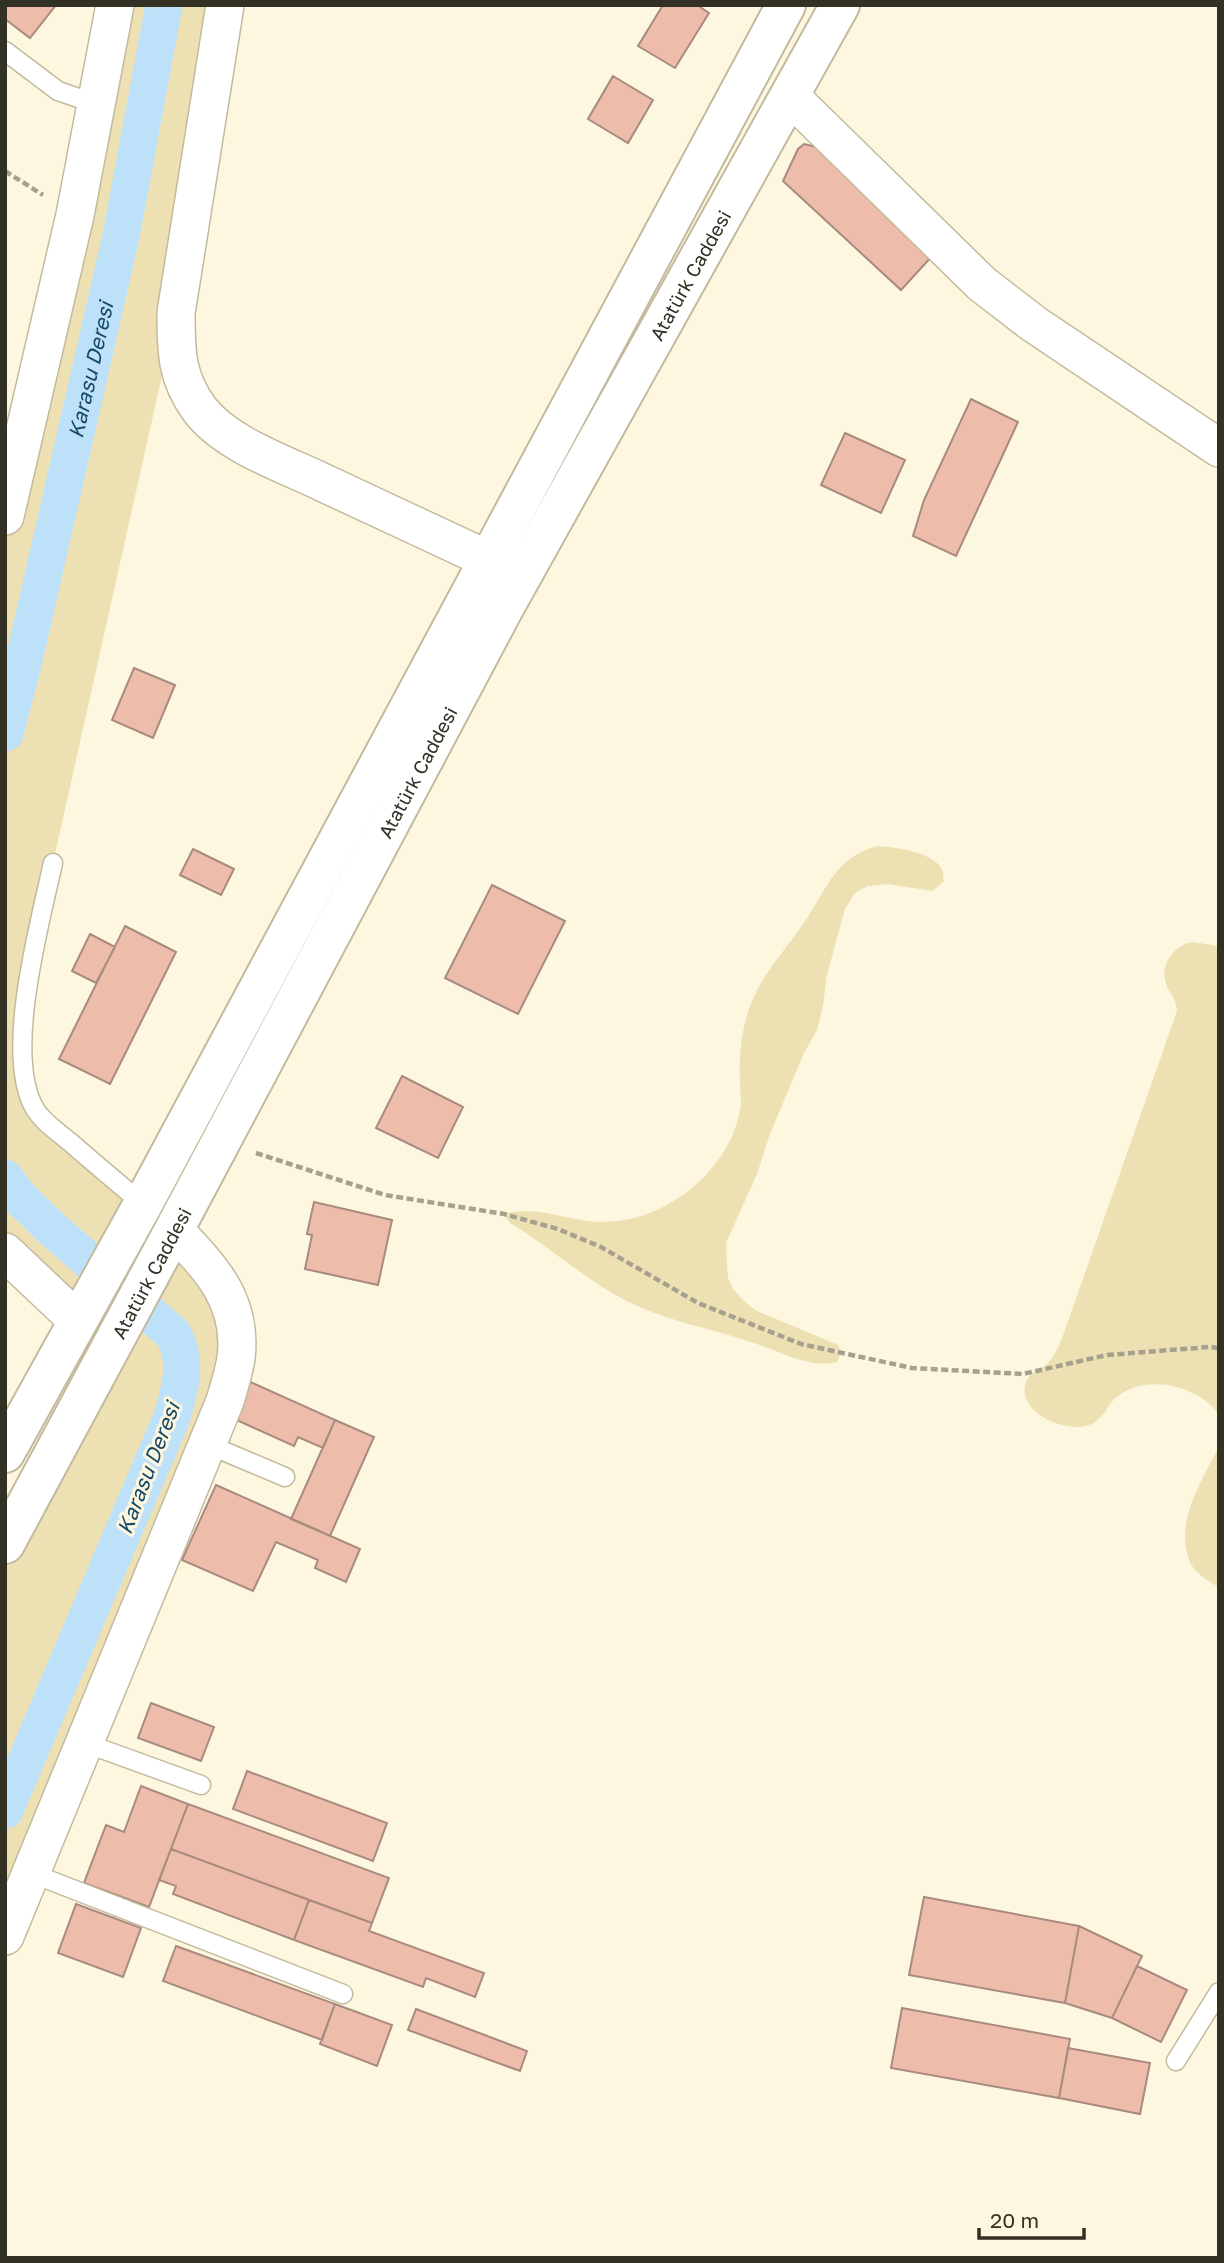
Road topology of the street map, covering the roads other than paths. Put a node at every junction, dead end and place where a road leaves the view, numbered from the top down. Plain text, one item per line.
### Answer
1 (115, 5) edge
2 (225, 5) edge
3 (786, 5) edge
4 (840, 5) edge
5 (5, 51) edge
6 (790, 96) junction
7 (96, 104) junction
8 (1219, 448) edge
9 (5, 516) edge
10 (489, 560) junction
11 (53, 863) dead end
12 (143, 1204) junction
13 (174, 1230) junction
14 (5, 1252) edge
15 (78, 1321) junction
16 (207, 1444) junction
17 (5, 1453) edge
18 (285, 1477) dead end
19 (5, 1544) edge
20 (85, 1742) junction
21 (201, 1785) dead end
22 (31, 1873) junction
23 (5, 1936) edge
24 (1219, 1992) edge
25 (343, 1994) dead end
26 (1176, 2061) dead end

1 - 7 street
2 - 10 street
3 - 10 highway, Atatürk Caddesi
4 - 6 highway, Atatürk Caddesi
5 - 7 lane
6 - 8 street
6 - 13 highway, Atatürk Caddesi
7 - 9 street
10 - 12 highway, Atatürk Caddesi
11 - 12 lane
12 - 15 highway, Atatürk Caddesi
13 - 16 street
13 - 19 highway, Atatürk Caddesi
14 - 15 street
15 - 17 highway, Atatürk Caddesi
16 - 18 lane
16 - 20 street
20 - 21 lane
20 - 22 street
22 - 23 street
22 - 25 lane
24 - 26 lane

